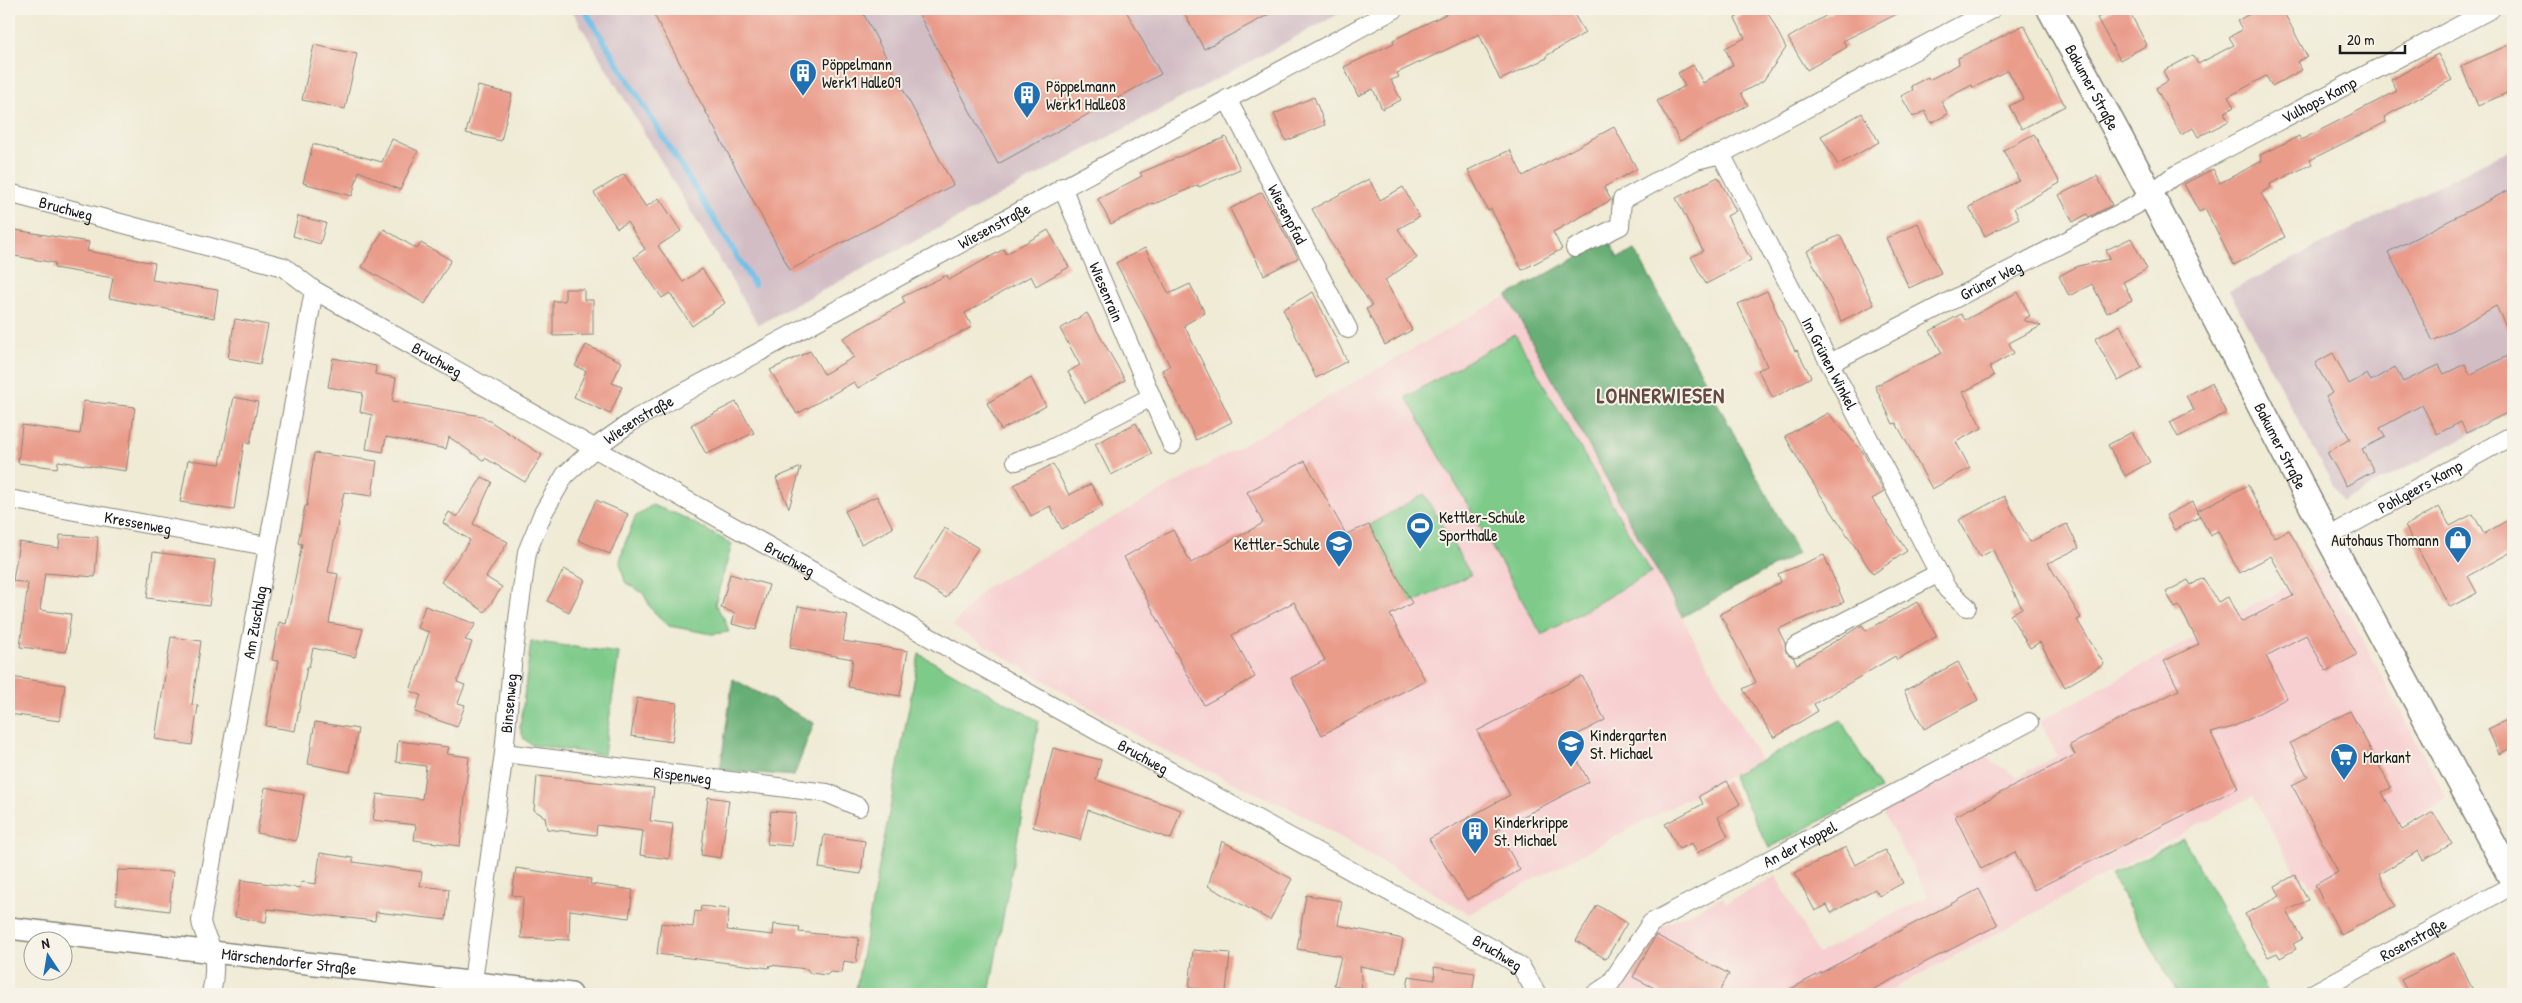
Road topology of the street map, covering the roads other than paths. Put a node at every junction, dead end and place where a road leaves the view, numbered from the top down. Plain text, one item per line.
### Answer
1 (1395, 9) edge
2 (1992, 9) edge
3 (2050, 9) edge
4 (2491, 9) edge
5 (1227, 99) junction
6 (1721, 154) junction
7 (1062, 187) junction
8 (9, 193) edge
9 (2150, 193) junction
10 (1574, 248) dead end
11 (314, 290) junction
12 (1348, 329) dead end
13 (1830, 363) junction
14 (1151, 397) junction
15 (2513, 435) edge
16 (1172, 445) dead end
17 (596, 447) junction
18 (1016, 461) dead end
19 (9, 499) edge
20 (2328, 537) junction
21 (267, 546) junction
22 (1938, 573) junction
23 (1967, 606) dead end
24 (1795, 647) dead end
25 (2029, 722) dead end
26 (504, 753) junction
27 (859, 806) dead end
28 (2513, 881) edge
29 (2513, 885) edge
30 (9, 928) edge
31 (213, 953) junction
32 (473, 981) junction
33 (210, 994) edge
34 (572, 994) edge
35 (1537, 994) edge
36 (1595, 994) edge
37 (2312, 994) edge

1 - 5 street, Wiesenstraße
2 - 6 street
3 - 9 main road, Bakumer Straße
4 - 9 street, Vulhops Kamp
5 - 7 street, Wiesenstraße
5 - 12 street, Wiesenpfad
6 - 10 street
6 - 13 street, Im Grünen Winkel
7 - 14 street, Wiesenrain
7 - 17 street, Wiesenstraße
8 - 11 street, Bruchweg
9 - 13 street, Grüner Weg
9 - 20 main road, Bakumer Straße
11 - 17 street, Bruchweg
11 - 21 street, Am Zuschlag
13 - 22 street, Im Grünen Winkel
14 - 16 street, Wiesenrain
14 - 18 street
15 - 20 street, Pohlgeers Kamp
17 - 26 street, Binsenweg
17 - 35 street, Bruchweg
19 - 21 street, Kressenweg
20 - 28 main road, Bakumer Straße
21 - 31 street, Am Zuschlag
22 - 23 street, Im Grünen Winkel
22 - 24 street
25 - 36 street, An der Koppel
26 - 27 street, Rispenweg
26 - 32 street, Binsenweg
29 - 37 street, Rosenstraße
30 - 31 street, Märschendorfer Straße
31 - 32 street, Märschendorfer Straße
31 - 33 street
32 - 34 street, Märschendorfer Straße

